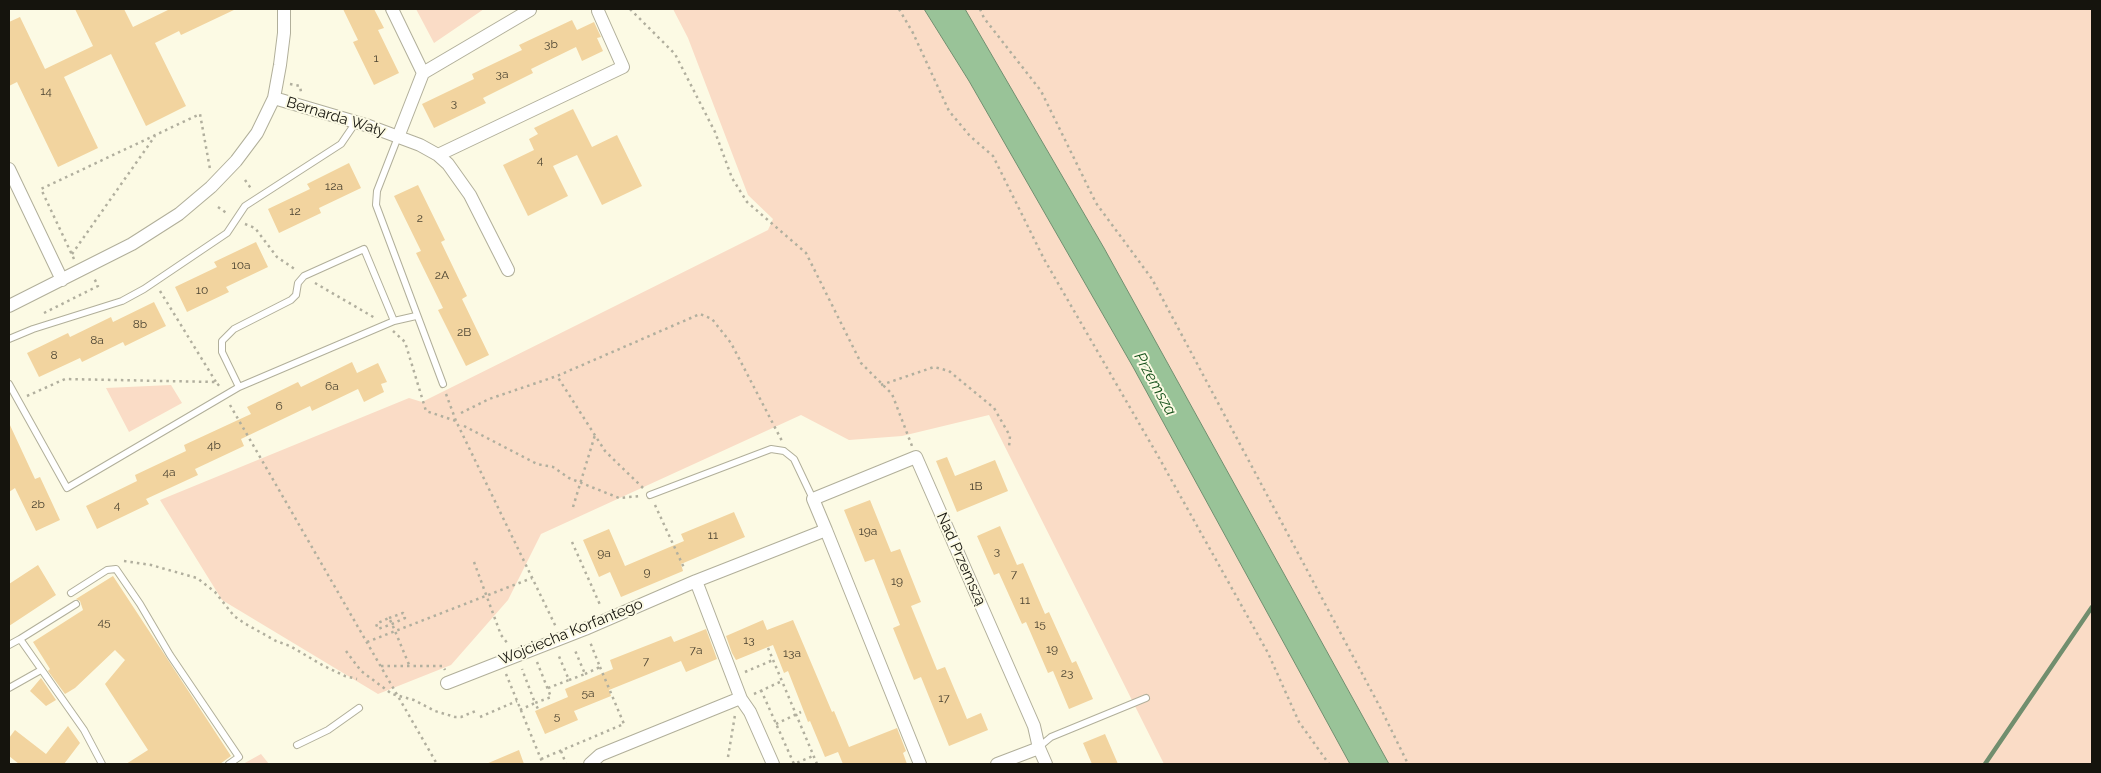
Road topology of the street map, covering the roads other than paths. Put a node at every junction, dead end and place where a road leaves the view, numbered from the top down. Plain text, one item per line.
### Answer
1 (284, 9) edge
2 (392, 9) edge
3 (529, 9) edge
4 (598, 11) dead end
5 (423, 73) junction
6 (274, 98) junction
7 (356, 122) junction
8 (398, 137) junction
9 (438, 155) junction
10 (9, 169) edge
11 (508, 270) dead end
12 (60, 275) junction
13 (9, 306) edge
14 (416, 316) junction
15 (394, 321) junction
16 (9, 339) edge
17 (9, 384) edge
18 (443, 384) dead end
19 (239, 387) junction
20 (650, 495) road end
21 (813, 499) junction
22 (826, 530) junction
23 (693, 582) junction
24 (71, 593) dead end
25 (76, 604) dead end
26 (20, 639) junction
27 (9, 645) edge
28 (42, 670) junction
29 (446, 683) dead end
30 (9, 688) edge
31 (1146, 698) dead end
32 (740, 699) junction
33 (359, 708) dead end
34 (297, 745) dead end
35 (1038, 748) junction
36 (102, 764) edge
37 (229, 764) edge
38 (590, 764) edge
39 (774, 764) edge
40 (920, 764) edge
41 (997, 764) edge
42 (1046, 764) edge

1 - 6 street
2 - 5 street
3 - 5 street
4 - 9 street
5 - 8 street, Bernarda Wały
6 - 7 street, Bernarda Wały
6 - 12 street
7 - 8 street, Bernarda Wały
7 - 16 lane
8 - 9 street, Bernarda Wały
8 - 14 lane
9 - 11 street, Bernarda Wały
10 - 12 street
12 - 13 street
14 - 15 lane
14 - 18 lane
15 - 19 lane
15 - 19 lane
17 - 19 lane
20 - 21 lane
21 - 22 street
21 - 35 street, Nad Przemszą
22 - 23 street, Wojciecha Korfantego
22 - 40 street
23 - 29 street, Wojciecha Korfantego
23 - 32 street
24 - 37 lane
25 - 26 lane
26 - 27 lane
26 - 28 lane
28 - 30 lane
28 - 36 lane
31 - 35 lane
32 - 38 street
32 - 39 street
33 - 34 lane
35 - 41 street
35 - 42 street, Nad Przemszą

